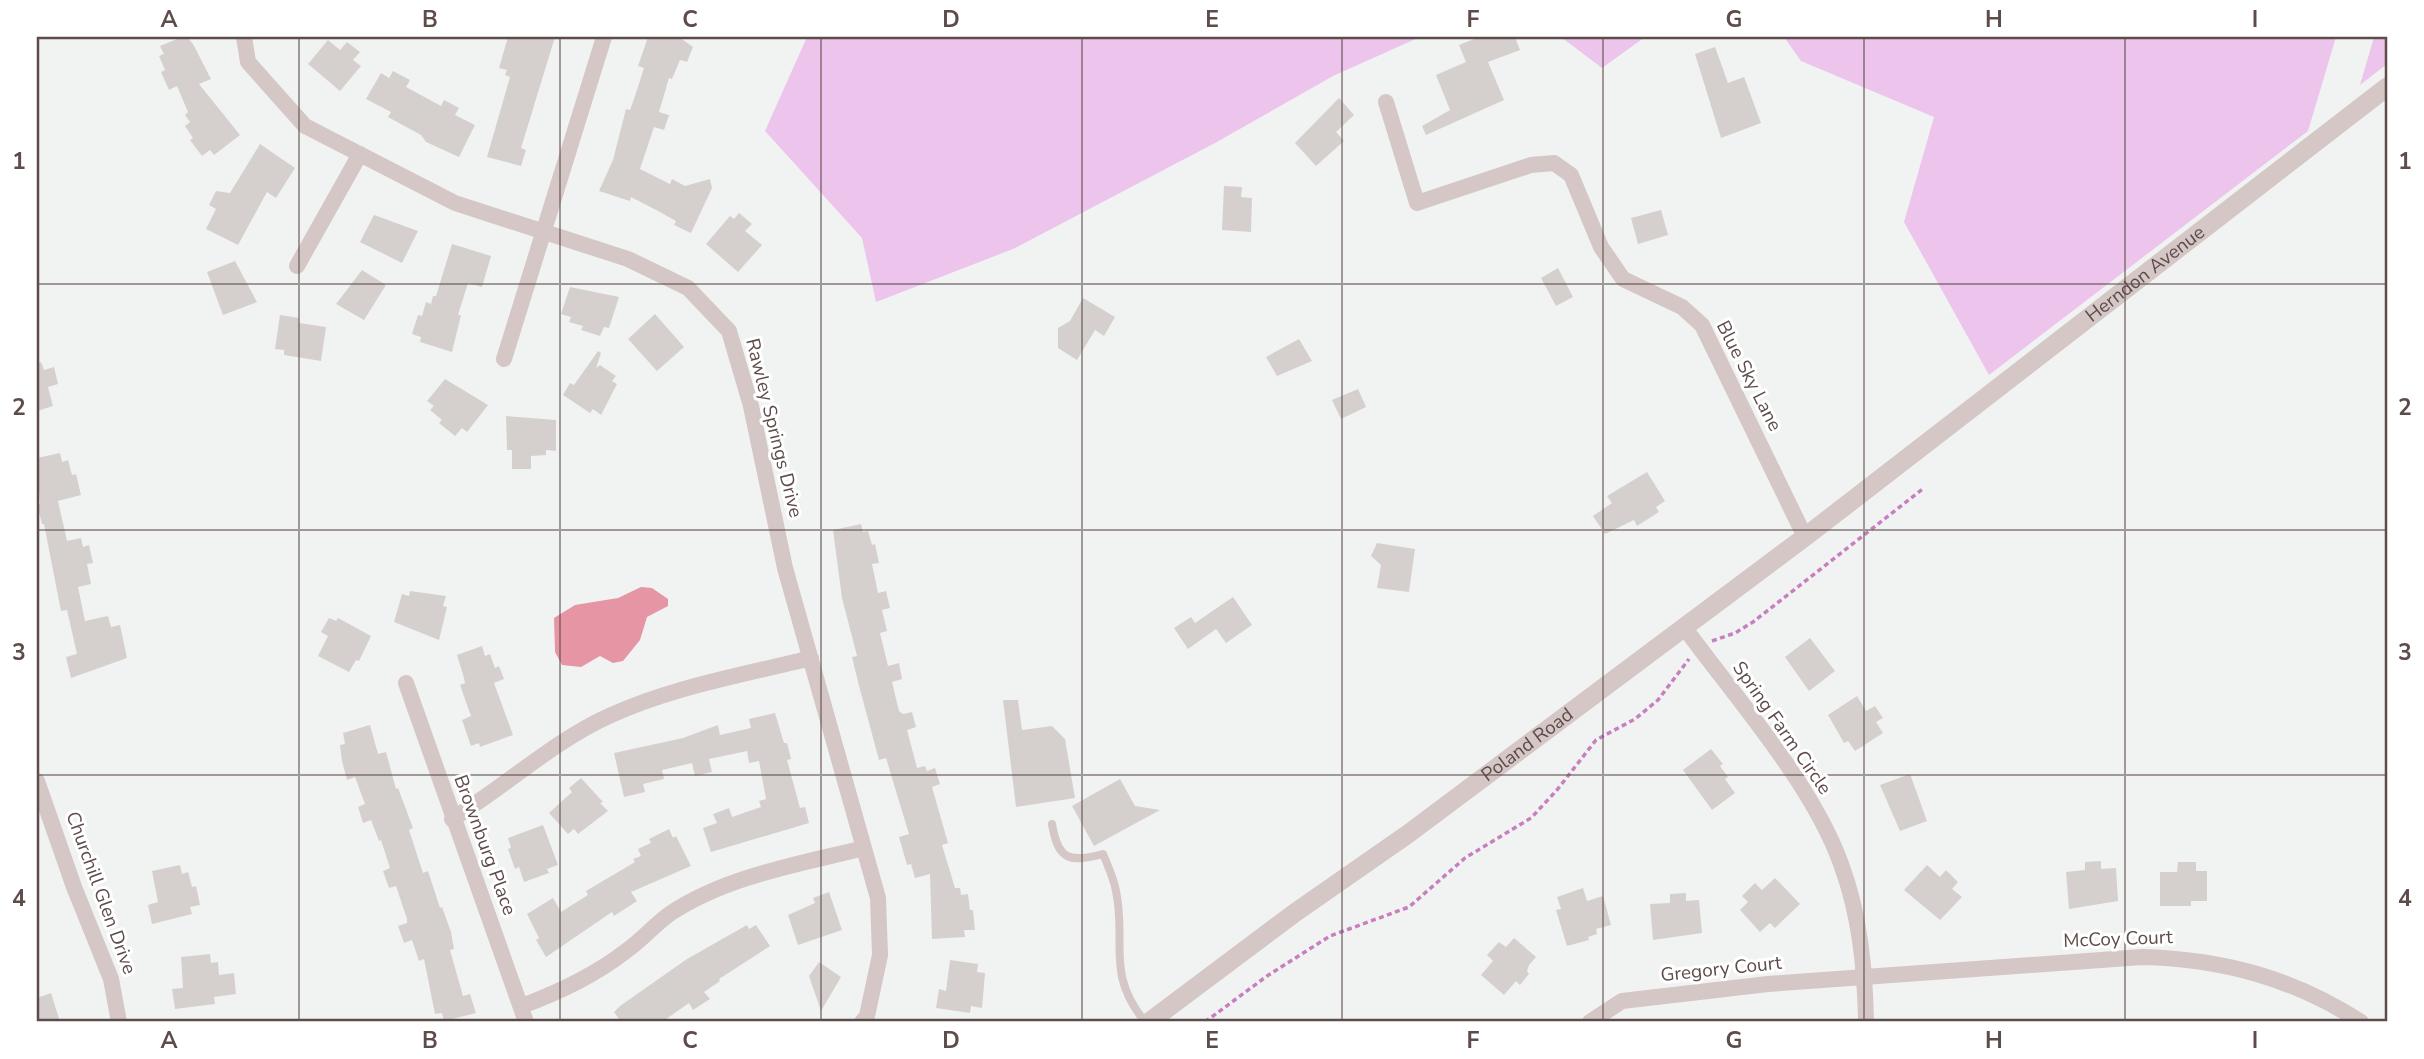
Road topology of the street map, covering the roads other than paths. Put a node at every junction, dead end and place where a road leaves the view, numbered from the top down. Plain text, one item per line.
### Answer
1 (244, 37) edge
2 (604, 37) edge
3 (2387, 86) edge
4 (1386, 102) dead end
5 (360, 154) junction
6 (546, 230) junction
7 (298, 267) dead end
8 (504, 359) dead end
9 (1901, 461) joint
10 (1805, 537) junction
11 (1684, 627) junction
12 (811, 659) junction
13 (406, 683) dead end
14 (37, 781) edge
15 (452, 818) junction
16 (1052, 824) dead end
17 (864, 848) junction
18 (1864, 976) junction
19 (522, 1006) junction
20 (119, 1022) edge
21 (526, 1022) edge
22 (862, 1022) edge
23 (1147, 1022) edge
24 (1590, 1022) edge
25 (1866, 1022) edge
26 (2361, 1022) edge

1 - 5 street, Rawley Springs Drive
2 - 6 street
3 - 9 street, Herndon Avenue
4 - 10 street, Blue Sky Lane
5 - 6 street, Rawley Springs Drive
5 - 7 street
6 - 8 street
6 - 12 street, Rawley Springs Drive
9 - 10 street, Poland Road
10 - 11 street, Poland Road
11 - 18 street, Spring Farm Circle
11 - 23 street, Poland Road
12 - 15 street
12 - 17 street, Rawley Springs Drive
13 - 15 street, Brownburg Place
14 - 20 street, Churchill Glen Drive
15 - 19 street, Brownburg Place
16 - 23 lane
17 - 19 street
17 - 22 street, Rawley Springs Drive
18 - 24 street, Gregory Court
18 - 25 street, Spring Farm Circle
18 - 26 street, McCoy Court
19 - 21 street, Brownburg Place

